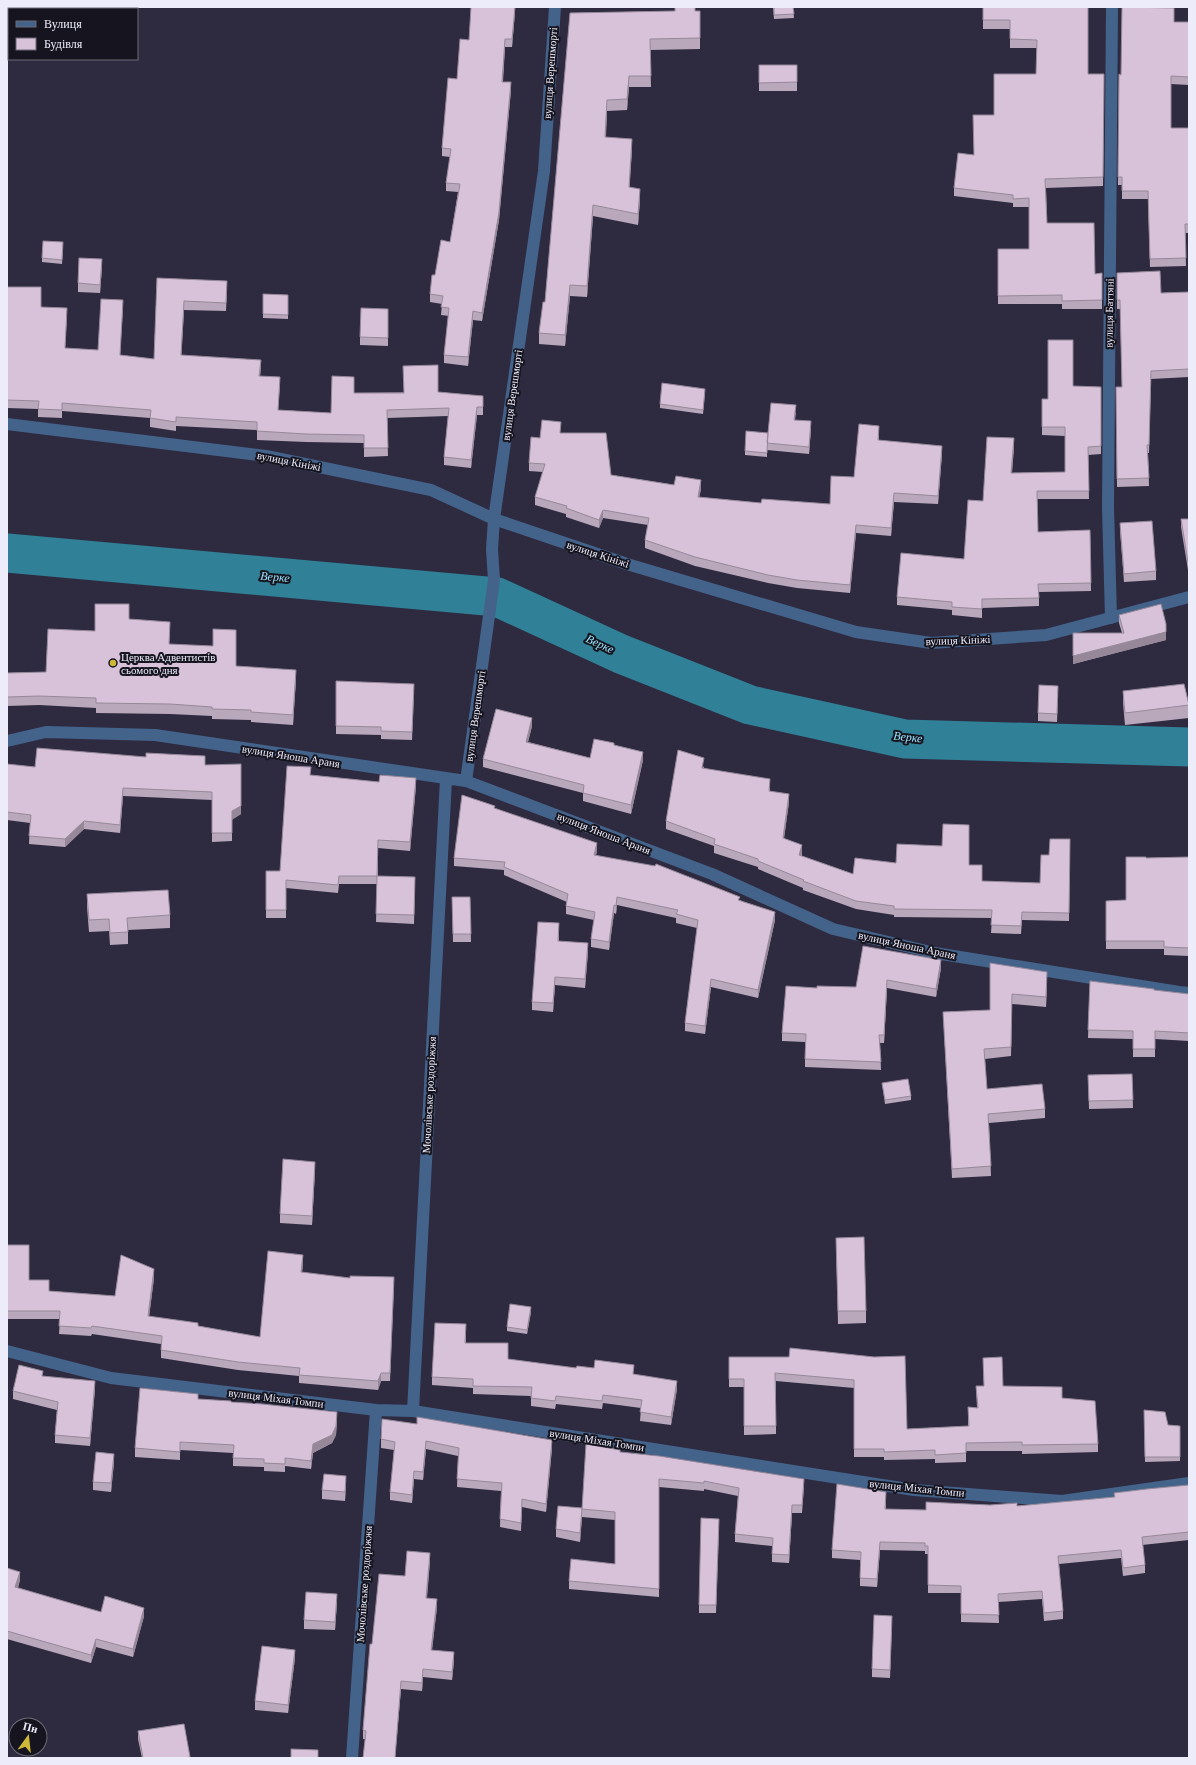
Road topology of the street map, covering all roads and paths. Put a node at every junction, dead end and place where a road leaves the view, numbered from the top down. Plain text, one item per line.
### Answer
1 (555, 7) edge
2 (1112, 7) edge
3 (7, 424) edge
4 (494, 519) junction
5 (1189, 597) edge
6 (1111, 618) junction
7 (7, 741) edge
8 (446, 779) junction
9 (466, 781) junction
10 (1189, 993) edge
11 (7, 1351) edge
12 (376, 1410) junction
13 (413, 1411) junction
14 (1189, 1483) edge
15 (352, 1758) edge

1 - 4 street, вулиця Верешморті
2 - 6 street, вулиця Баттяні
3 - 4 street, вулиця Кініжі
4 - 6 street, вулиця Кініжі
4 - 9 street, вулиця Верешморті
5 - 6 street, вулиця Кініжі
7 - 8 street, вулиця Яноша Араня
8 - 9 street, вулиця Яноша Араня
8 - 13 street, Мочолівське роздоріжжя
9 - 10 street, вулиця Яноша Араня
11 - 12 street, вулиця Міхая Томпи
12 - 13 street, вулиця Міхая Томпи
12 - 15 street, Мочолівське роздоріжжя
13 - 14 street, вулиця Міхая Томпи

